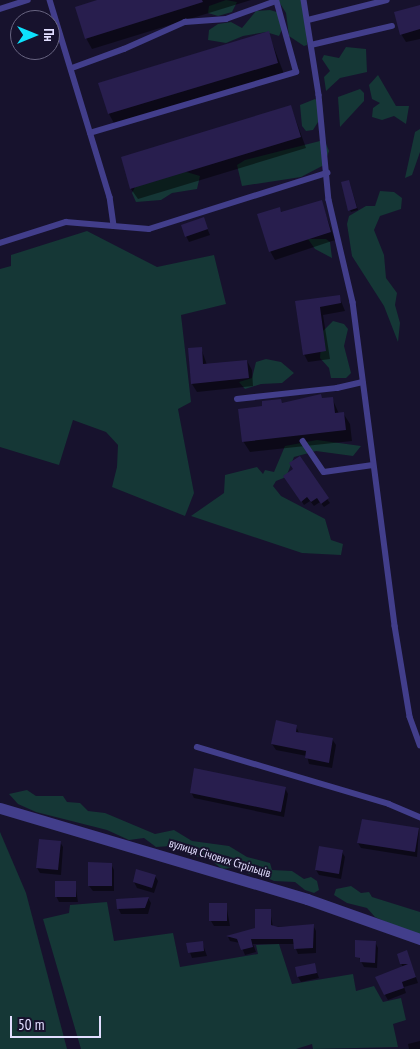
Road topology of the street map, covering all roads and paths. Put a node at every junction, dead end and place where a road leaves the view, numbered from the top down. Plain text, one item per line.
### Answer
1 (28, 0) edge
2 (50, 0) edge
3 (304, 0) edge
4 (387, 0) edge
5 (276, 1) edge
6 (0, 9) edge
7 (308, 20) junction
8 (392, 26) dead end
9 (311, 45) junction
10 (72, 68) junction
11 (90, 133) junction
12 (328, 173) junction
13 (114, 226) junction
14 (0, 243) edge
15 (362, 382) junction
16 (237, 399) dead end
17 (304, 441) dead end
18 (373, 465) junction
19 (420, 745) edge
20 (197, 747) dead end
21 (5, 809) edge
22 (420, 817) edge
23 (420, 940) edge

1 - 6 lane
2 - 10 lane
3 - 7 lane
4 - 7 lane
5 - 10 lane
5 - 11 lane
7 - 9 lane
8 - 9 lane
9 - 12 lane
10 - 11 lane
11 - 13 lane
12 - 13 lane
12 - 15 lane
13 - 14 lane
15 - 16 lane
15 - 18 lane
17 - 18 lane
18 - 19 lane
20 - 22 lane
21 - 23 street, вулиця Січових Стрільців

